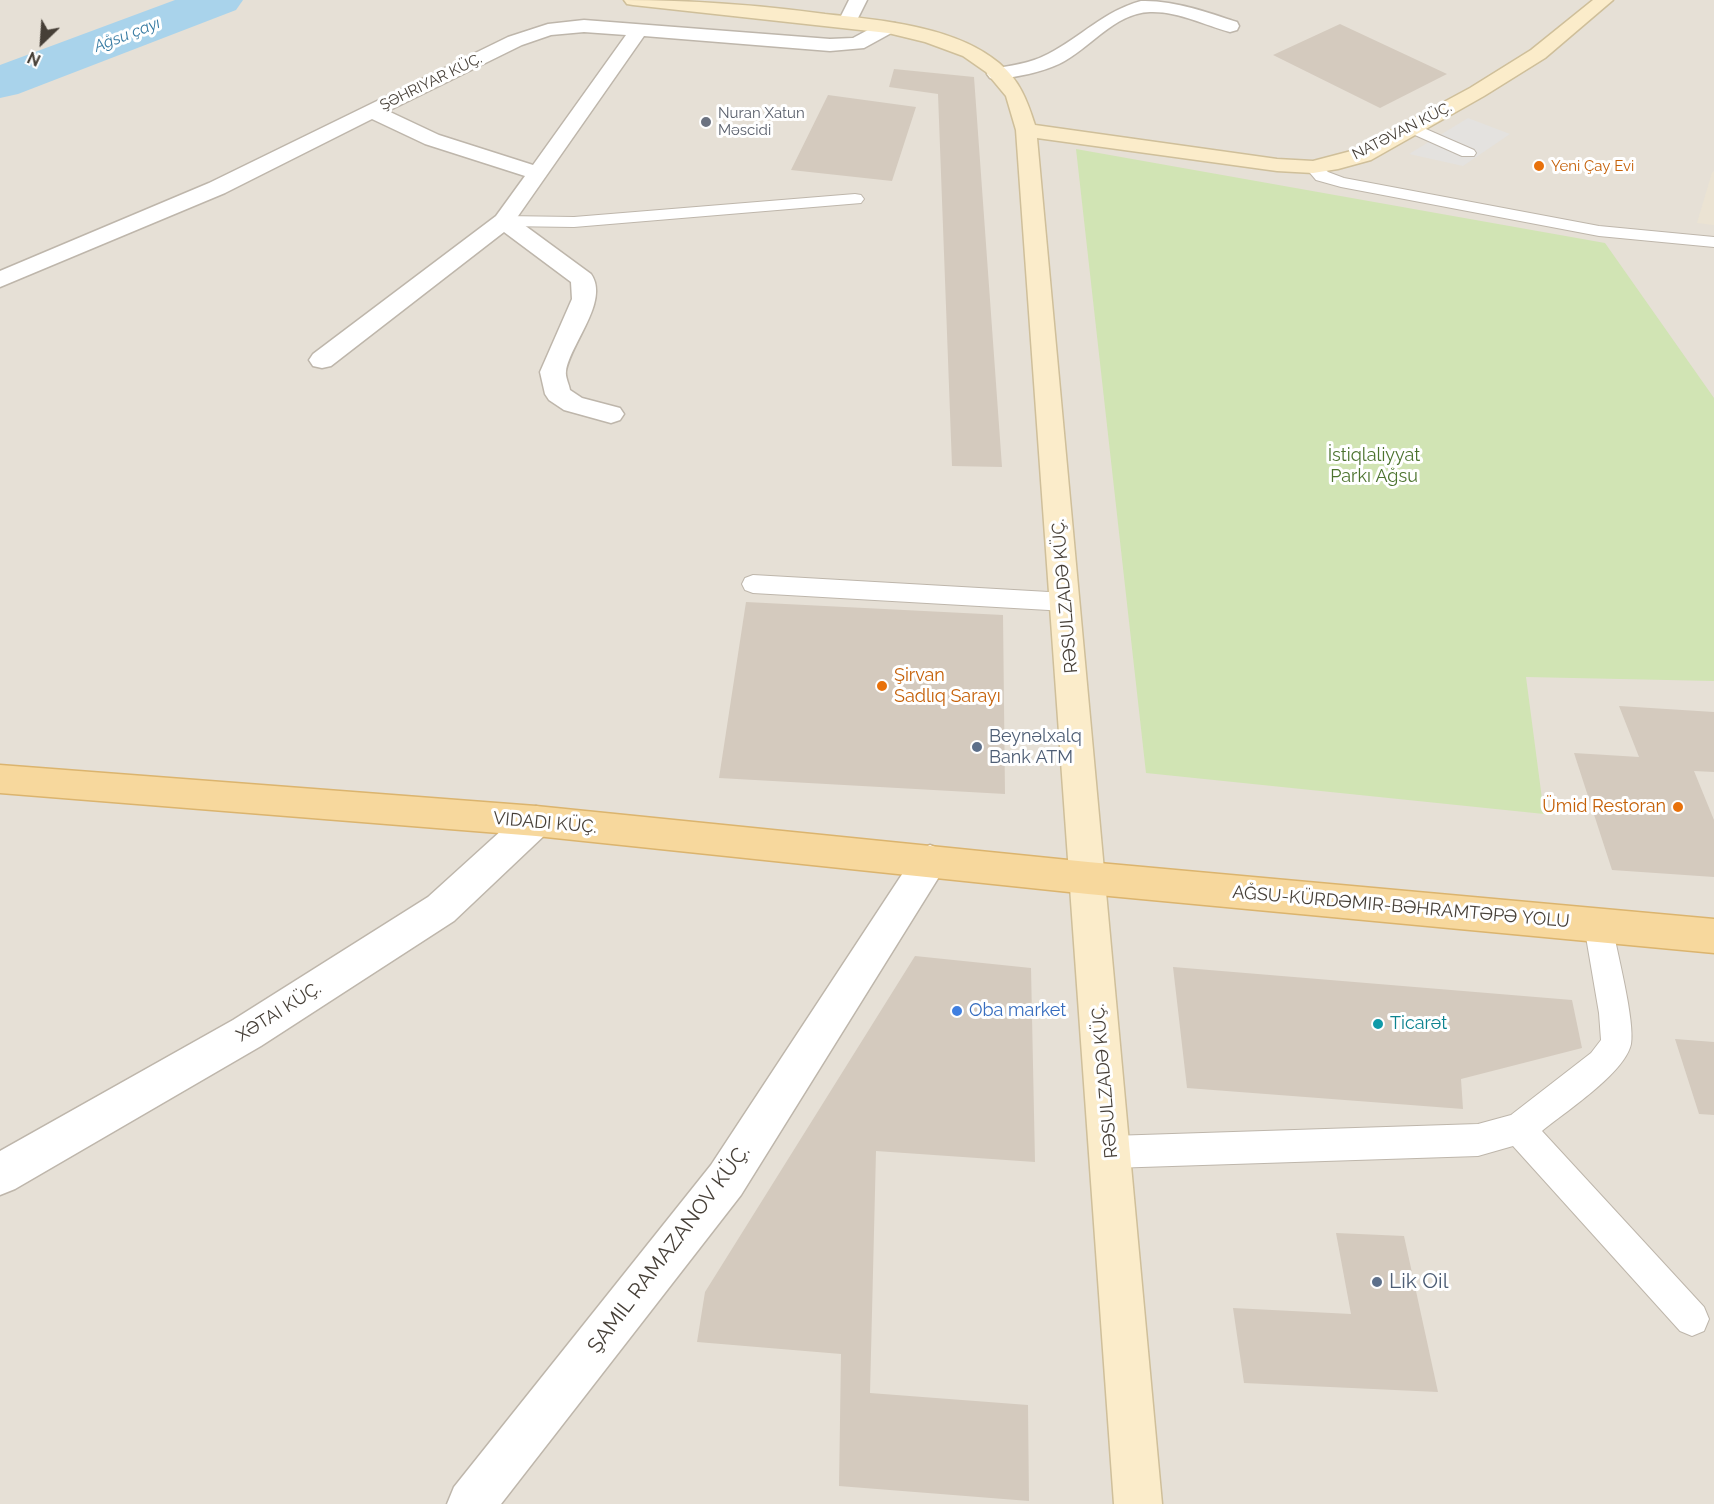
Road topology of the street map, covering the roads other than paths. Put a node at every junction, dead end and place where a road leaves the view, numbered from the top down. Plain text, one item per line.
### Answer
1 (633, 0) edge
2 (1604, 0) edge
3 (853, 11) edge
4 (1230, 26) dead end
5 (888, 27) junction
6 (639, 30) junction
7 (997, 74) junction
8 (372, 111) junction
9 (1412, 128) junction
10 (1026, 130) junction
11 (1468, 153) dead end
12 (1313, 167) junction
13 (537, 173) junction
14 (855, 199) dead end
15 (504, 221) junction
16 (1714, 242) edge
17 (0, 280) edge
18 (322, 360) dead end
19 (611, 414) dead end
20 (753, 584) dead end
21 (1066, 602) junction
22 (0, 779) edge
23 (536, 821) junction
24 (930, 861) junction
25 (1088, 878) junction
26 (1598, 925) junction
27 (1714, 936) edge
28 (1519, 1129) junction
29 (1111, 1152) junction
30 (0, 1174) edge
31 (1692, 1319) dead end
32 (471, 1504) edge
33 (1138, 1504) edge

1 - 3 main road, RƏSULZADƏ KÜÇ.
2 - 9 main road, NATƏVAN KÜÇ.
3 - 5 main road, RƏSULZADƏ KÜÇ.
4 - 7 street
5 - 6 street, ŞƏHRIYAR KÜÇ.
5 - 7 main road, RƏSULZADƏ KÜÇ.
6 - 8 street, ŞƏHRIYAR KÜÇ.
6 - 13 street
7 - 10 main road, RƏSULZADƏ KÜÇ.
8 - 13 street
8 - 17 street, ŞƏHRIYAR KÜÇ.
9 - 11 lane
9 - 12 main road, NATƏVAN KÜÇ.
10 - 12 main road, NATƏVAN KÜÇ.
10 - 21 main road, RƏSULZADƏ KÜÇ.
12 - 16 lane
13 - 15 street
14 - 15 lane
15 - 18 street
15 - 19 street
20 - 21 lane
21 - 25 main road, RƏSULZADƏ KÜÇ.
22 - 23 main road, VIDADI KÜÇ.
23 - 24 main road, VIDADI KÜÇ.
23 - 30 street, XƏTAI KÜÇ.
24 - 25 main road, VIDADI KÜÇ.
24 - 32 street, ŞAMIL RAMAZANOV KÜÇ.
25 - 26 main road, AĞSU-KÜRDƏMIR-BƏHRAMTƏPƏ YOLU
25 - 29 main road, RƏSULZADƏ KÜÇ.
26 - 27 main road, AĞSU-KÜRDƏMIR-BƏHRAMTƏPƏ YOLU
26 - 28 lane
28 - 29 lane
28 - 31 lane
29 - 33 main road, RƏSULZADƏ KÜÇ.

